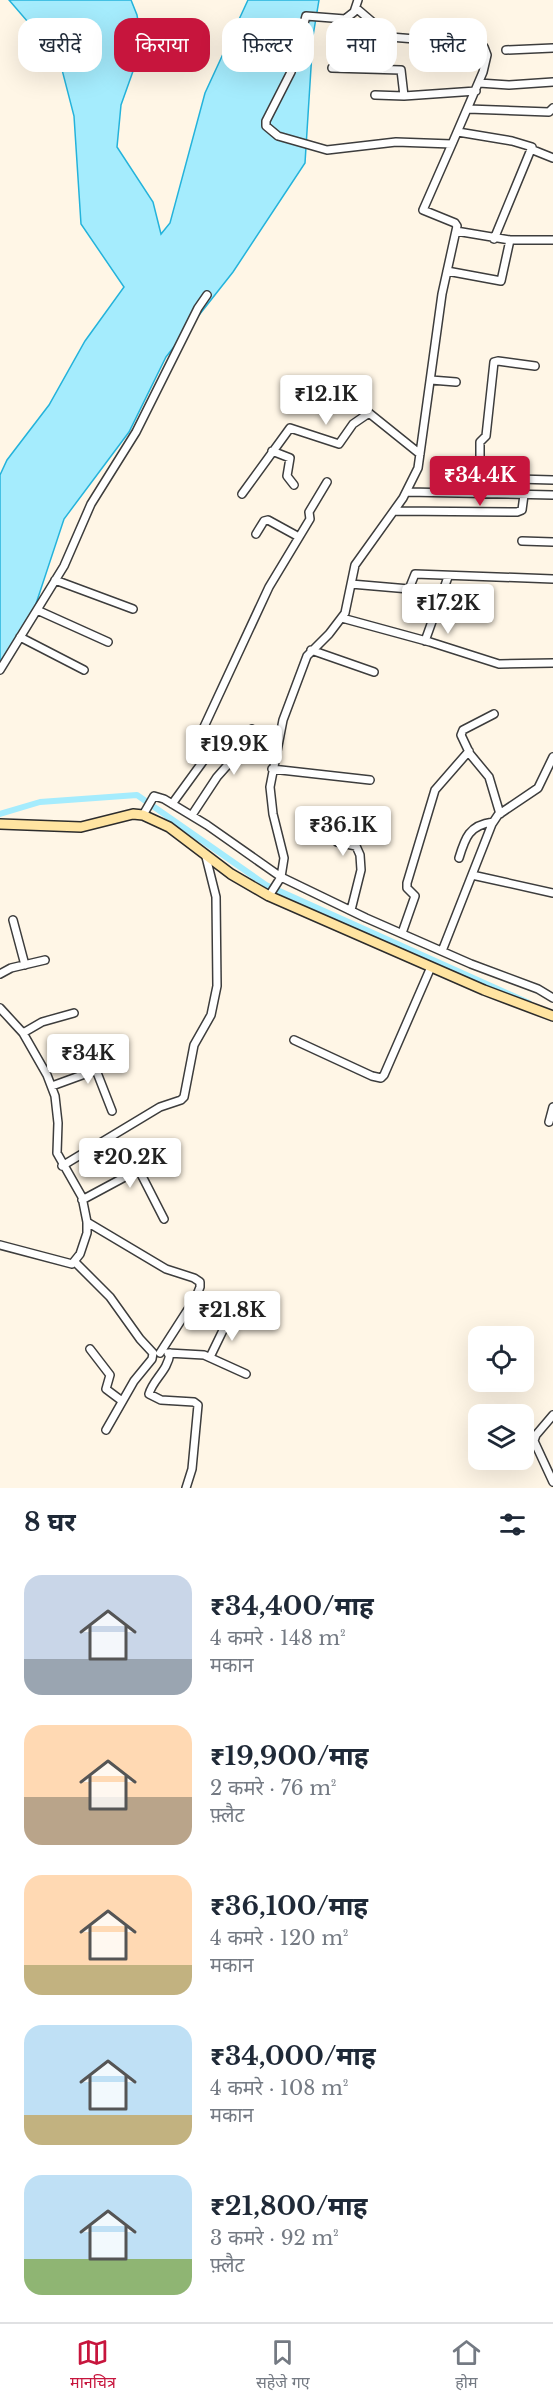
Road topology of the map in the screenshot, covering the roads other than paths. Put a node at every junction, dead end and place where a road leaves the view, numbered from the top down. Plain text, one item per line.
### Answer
1 (358, 0) edge
2 (356, 8) junction
3 (553, 48) edge
4 (506, 50) dead end
5 (397, 70) edge
6 (553, 82) edge
7 (479, 83) junction
8 (476, 91) junction
9 (375, 95) dead end
10 (404, 96) junction
11 (553, 108) edge
12 (468, 109) junction
13 (458, 132) junction
14 (452, 144) junction
15 (532, 150) junction
16 (553, 158) edge
17 (456, 231) junction
18 (494, 239) junction
19 (510, 240) junction
20 (553, 240) edge
21 (447, 271) junction
22 (207, 295) dead end
23 (535, 366) dead end
24 (431, 380) junction
25 (456, 382) dead end
26 (272, 451) junction
27 (420, 454) junction
28 (485, 479) junction
29 (553, 480) edge
30 (327, 482) dead end
31 (294, 485) dead end
32 (407, 492) junction
33 (242, 494) dead end
34 (484, 494) junction
35 (524, 495) junction
36 (553, 495) edge
37 (394, 511) junction
38 (256, 534) dead end
39 (299, 537) junction
40 (522, 541) dead end
41 (553, 542) edge
42 (448, 577) junction
43 (553, 579) edge
44 (55, 580) junction
45 (351, 584) junction
46 (132, 609) dead end
47 (37, 610) junction
48 (342, 618) junction
49 (20, 637) junction
50 (425, 641) junction
51 (108, 642) dead end
52 (311, 650) junction
53 (553, 663) edge
54 (0, 670) edge
55 (84, 670) dead end
56 (374, 672) dead end
57 (494, 714) dead end
58 (252, 729) dead end
59 (469, 751) junction
60 (553, 757) edge
61 (272, 769) junction
62 (370, 780) dead end
63 (172, 804) junction
64 (145, 810) junction
65 (336, 812) dead end
66 (500, 814) junction
67 (192, 815) junction
68 (493, 822) junction
69 (0, 824) edge
70 (206, 857) junction
71 (459, 858) dead end
72 (472, 874) junction
73 (280, 877) junction
74 (272, 890) junction
75 (553, 893) edge
76 (351, 910) junction
77 (13, 920) dead end
78 (402, 933) junction
79 (442, 951) junction
80 (45, 960) dead end
81 (25, 965) junction
82 (431, 967) junction
83 (0, 974) edge
84 (553, 998) edge
85 (0, 1008) edge
86 (74, 1013) dead end
87 (553, 1016) edge
88 (23, 1034) junction
89 (294, 1041) dead end
90 (52, 1086) junction
91 (553, 1107) edge
92 (112, 1111) dead end
93 (549, 1122) dead end
94 (62, 1166) junction
95 (82, 1200) junction
96 (164, 1219) dead end
97 (87, 1222) junction
98 (0, 1245) edge
99 (75, 1262) junction
100 (248, 1322) dead end
101 (90, 1349) dead end
102 (156, 1353) junction
103 (170, 1353) junction
104 (210, 1357) junction
105 (246, 1374) dead end
106 (122, 1401) junction
107 (553, 1414) edge
108 (106, 1430) dead end
109 (553, 1482) edge
110 (186, 1488) edge

1 - 2 street
2 - 7 street
2 - 14 street
3 - 4 street
5 - 10 street
6 - 7 street
7 - 8 street
8 - 10 street
8 - 12 street
9 - 10 street
11 - 12 street
12 - 13 street
13 - 14 street
13 - 15 street
14 - 17 street
15 - 16 street
15 - 18 street
17 - 18 street
17 - 21 street
18 - 19 street
19 - 20 street
19 - 21 street
21 - 24 street
22 - 44 street
23 - 28 street
24 - 25 street
24 - 27 street
26 - 27 street
26 - 31 street
26 - 33 street
27 - 32 street
28 - 29 street
28 - 34 street
30 - 39 street
32 - 34 street
32 - 37 street
34 - 35 street
35 - 36 street
35 - 37 street
37 - 45 street
38 - 39 street
39 - 63 street
40 - 41 street
42 - 43 street
42 - 45 street
42 - 50 street
44 - 46 street
44 - 47 street
45 - 48 street
47 - 49 street
47 - 51 street
48 - 50 street
48 - 52 street
49 - 54 street
49 - 55 street
50 - 53 street
52 - 56 street
52 - 61 street
57 - 59 street
58 - 67 street
59 - 66 street
59 - 78 street
60 - 66 street
61 - 62 street
61 - 73 street
63 - 64 street
63 - 67 street
64 - 69 street
64 - 70 street
65 - 76 street
66 - 68 street
67 - 73 street
68 - 71 street
68 - 72 street
70 - 74 street
70 - 94 street
72 - 75 street
72 - 79 street
73 - 74 street
73 - 76 street
74 - 82 street
76 - 78 street
77 - 81 street
78 - 79 street
79 - 84 street
80 - 81 street
81 - 83 street
82 - 87 street
82 - 89 street
85 - 88 street
86 - 88 street
88 - 90 street
90 - 92 street
90 - 94 street
91 - 93 street
94 - 95 street
95 - 96 street
95 - 97 street
97 - 99 street
97 - 102 street
98 - 99 street
99 - 102 street
100 - 104 street
101 - 106 street
102 - 103 street
102 - 106 street
103 - 104 street
103 - 110 street
104 - 105 street
106 - 108 street
107 - 109 street

